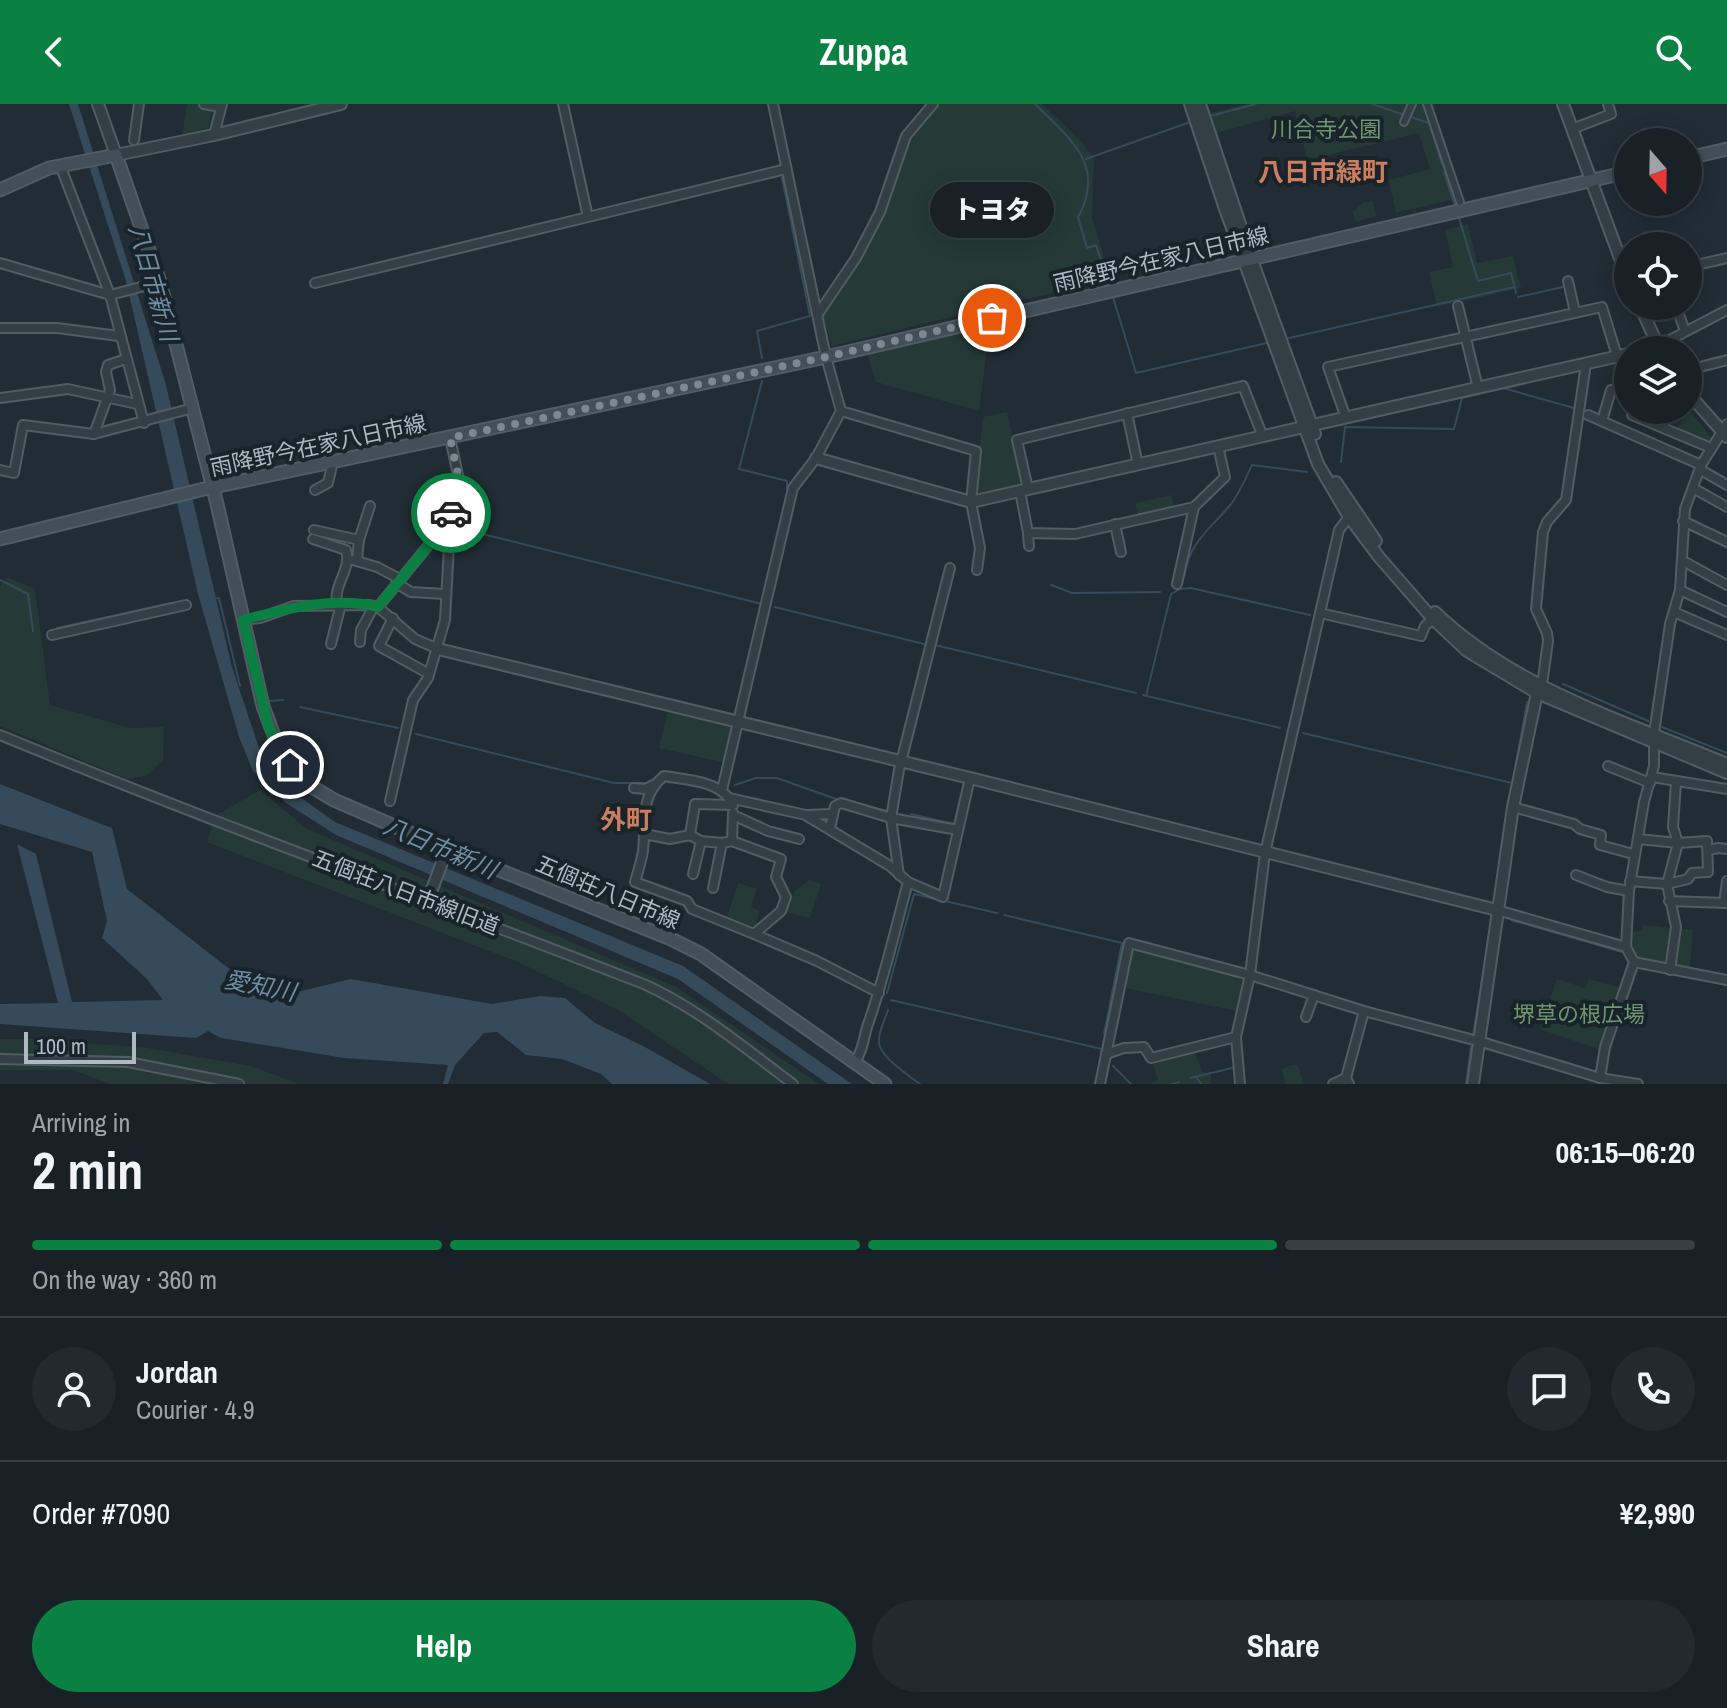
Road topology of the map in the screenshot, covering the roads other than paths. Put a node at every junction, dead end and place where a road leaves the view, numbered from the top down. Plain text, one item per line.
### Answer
1 (98, 104) edge
2 (139, 104) edge
3 (204, 104) edge
4 (341, 104) edge
5 (563, 104) edge
6 (773, 104) edge
7 (933, 104) edge
8 (1190, 104) edge
9 (1200, 104) edge
10 (1427, 104) edge
11 (1563, 104) edge
12 (1608, 104) edge
13 (222, 105) edge
14 (323, 106) edge
15 (1411, 106) edge
16 (1404, 122) dead end
17 (1572, 129) junction
18 (214, 135) junction
19 (134, 140) dead end
20 (1727, 149) edge
21 (116, 155) junction
22 (1702, 155) edge
23 (60, 165) junction
24 (786, 169) junction
25 (1614, 176) edge
26 (1592, 181) junction
27 (0, 190) edge
28 (1460, 202) dead end
29 (588, 217) junction
30 (1614, 241) edge
31 (1727, 258) edge
32 (1248, 261) junction
33 (0, 263) edge
34 (1702, 264) edge
35 (1568, 281) dead end
36 (160, 282) junction
37 (315, 283) dead end
38 (110, 295) junction
39 (1458, 306) dead end
40 (1727, 310) edge
41 (1575, 312) junction
42 (818, 314) junction
43 (1681, 320) edge
44 (0, 328) edge
45 (1685, 331) junction
46 (119, 336) junction
47 (1466, 336) junction
48 (1615, 336) edge
49 (1677, 336) edge
50 (826, 357) junction
51 (1614, 357) edge
52 (126, 359) junction
53 (1727, 360) edge
54 (1586, 364) junction
55 (1702, 366) edge
56 (1478, 388) junction
57 (1611, 390) dead end
58 (108, 397) junction
59 (0, 398) edge
60 (137, 404) junction
61 (193, 408) junction
62 (1702, 408) edge
63 (841, 411) junction
64 (1127, 413) junction
65 (1588, 415) dead end
66 (1346, 418) junction
67 (1602, 421) junction
68 (144, 423) junction
69 (1629, 424) edge
70 (1659, 424) edge
71 (1307, 426) junction
72 (1626, 431) junction
73 (1725, 432) edge
74 (94, 434) junction
75 (1263, 437) junction
76 (450, 438) junction
77 (1218, 446) junction
78 (1711, 448) junction
79 (816, 458) junction
80 (333, 461) junction
81 (1138, 465) junction
82 (1701, 468) junction
83 (0, 470) edge
84 (1727, 485) edge
85 (208, 488) junction
86 (1693, 488) junction
87 (315, 490) dead end
88 (1024, 490) junction
89 (971, 502) junction
90 (1726, 505) edge
91 (370, 506) dead end
92 (1194, 507) junction
93 (1349, 517) junction
94 (450, 519) junction
95 (1683, 521) junction
96 (1115, 524) junction
97 (1028, 533) junction
98 (0, 539) edge
99 (359, 540) junction
100 (1727, 542) edge
101 (1029, 546) dead end
102 (1121, 552) dead end
103 (353, 560) junction
104 (1683, 561) junction
105 (950, 568) dead end
106 (977, 570) dead end
107 (398, 581) junction
108 (1177, 584) dead end
109 (1727, 585) edge
110 (1680, 590) junction
111 (445, 594) junction
112 (339, 604) junction
113 (186, 605) dead end
114 (376, 606) junction
115 (1674, 612) junction
116 (1727, 612) edge
117 (1320, 613) junction
118 (393, 618) junction
119 (1433, 619) junction
120 (243, 620) junction
121 (52, 635) dead end
122 (1727, 635) edge
123 (360, 642) dead end
124 (331, 644) dead end
125 (438, 649) junction
126 (429, 674) junction
127 (1538, 689) junction
128 (739, 723) junction
129 (0, 735) edge
130 (1654, 738) junction
131 (903, 762) junction
132 (1727, 764) edge
133 (1608, 766) dead end
134 (1727, 773) edge
135 (970, 778) junction
136 (1651, 780) junction
137 (1676, 782) junction
138 (653, 785) junction
139 (634, 788) dead end
140 (1727, 789) edge
141 (722, 790) junction
142 (390, 801) dead end
143 (732, 806) junction
144 (1513, 807) junction
145 (832, 814) junction
146 (806, 815) junction
147 (891, 818) junction
148 (830, 829) junction
149 (958, 830) junction
150 (644, 834) junction
151 (690, 835) junction
152 (799, 839) dead end
153 (1638, 839) junction
154 (701, 841) junction
155 (732, 841) junction
156 (722, 843) junction
157 (1678, 843) junction
158 (1727, 849) edge
159 (1708, 850) junction
160 (446, 852) junction
161 (1265, 853) junction
162 (1633, 854) junction
163 (693, 874) dead end
164 (899, 875) junction
165 (1576, 875) dead end
166 (1727, 881) edge
167 (908, 882) junction
168 (1667, 884) junction
169 (1629, 886) junction
170 (713, 888) dead end
171 (430, 896) junction
172 (1669, 901) junction
173 (1725, 903) edge
174 (1497, 910) junction
175 (754, 934) junction
176 (1626, 947) junction
177 (1634, 962) junction
178 (1670, 970) junction
179 (1250, 975) junction
180 (1727, 980) edge
181 (879, 993) junction
182 (1314, 995) junction
183 (1364, 1011) junction
184 (1306, 1017) dead end
185 (1236, 1037) junction
186 (1479, 1042) junction
187 (1106, 1054) junction
188 (0, 1059) edge
189 (855, 1062) junction
190 (1600, 1078) junction
191 (1348, 1081) edge
192 (239, 1084) edge
193 (793, 1084) edge
194 (885, 1084) edge
195 (1100, 1084) edge
196 (1240, 1084) edge
197 (1333, 1084) edge
198 (1473, 1084) edge
199 (1638, 1084) edge

1 - 21 street
2 - 19 street
3 - 13 street
4 - 14 street
5 - 29 street
6 - 24 street
7 - 42 street
8 - 32 street
9 - 32 street
10 - 28 street
11 - 17 street
12 - 17 street
13 - 18 street
14 - 18 street
15 - 16 street
17 - 26 street
18 - 21 street
20 - 22 main road
21 - 23 main road
21 - 36 main road, 五個荘八日市線
23 - 27 main road
23 - 38 street
24 - 29 street
24 - 42 street
25 - 26 main road, 雨降野今在家八日市線
26 - 30 street
26 - 32 main road, 雨降野今在家八日市線
29 - 37 street
31 - 34 street
32 - 50 main road, 雨降野今在家八日市線
32 - 71 street
33 - 38 street
35 - 41 street
36 - 38 street
36 - 61 main road, 五個荘八日市線
38 - 46 street
39 - 47 street
40 - 45 street
41 - 47 street
41 - 48 street
42 - 50 street
43 - 45 street
44 - 46 street
45 - 49 street
46 - 52 street
47 - 56 street
47 - 66 street
50 - 63 street
50 - 76 main road, 雨降野今在家八日市線
51 - 54 street
52 - 58 street
52 - 60 street
53 - 55 street
54 - 56 street
54 - 127 street
56 - 66 street
57 - 67 street
58 - 59 street
58 - 60 street
58 - 74 street
60 - 68 street
61 - 68 street
61 - 85 main road, 五個荘八日市線
62 - 73 street
63 - 79 street
63 - 89 street
64 - 75 street
64 - 81 street
64 - 88 street
65 - 67 street
66 - 71 street
67 - 72 street
68 - 74 street
69 - 72 street
70 - 78 street
71 - 75 street
71 - 93 street
71 - 127 street
72 - 82 street
73 - 78 street
74 - 83 street
75 - 77 street
76 - 80 main road, 雨降野今在家八日市線
76 - 94 street
77 - 81 street
77 - 92 street
78 - 82 street
79 - 89 street
79 - 128 street
80 - 85 main road, 雨降野今在家八日市線
80 - 87 street
81 - 88 street
82 - 84 street
82 - 86 street
85 - 98 main road, 雨降野今在家八日市線
85 - 120 main road, 五個荘八日市線
86 - 90 street
86 - 95 street
88 - 89 street
88 - 97 street
89 - 106 street
91 - 99 street
92 - 96 street
92 - 108 street
93 - 117 street
93 - 119 street
94 - 107 street
94 - 111 street
95 - 100 street
95 - 104 street
96 - 97 street
96 - 102 street
97 - 101 street
99 - 103 street
99 - 103 street
103 - 107 street
103 - 112 street
104 - 109 street
104 - 110 street
105 - 131 street
107 - 111 street
107 - 114 street
110 - 115 street
110 - 116 street
111 - 125 street
112 - 114 street
112 - 120 street
112 - 124 street
113 - 121 street
114 - 118 street
114 - 123 street
115 - 122 street
115 - 130 street
117 - 119 street
117 - 161 street
118 - 125 street
118 - 126 street
119 - 127 street
120 - 160 main road, 五個荘八日市線
125 - 126 street
125 - 128 street
126 - 142 street
127 - 130 street
127 - 144 street
128 - 131 street
128 - 141 street
129 - 171 street, 五個荘八日市線旧道
130 - 132 street
130 - 134 street
130 - 136 street
131 - 135 street
131 - 147 street
133 - 136 street
135 - 149 street
135 - 161 street
136 - 137 street
136 - 153 street
137 - 140 street
137 - 157 street
138 - 139 street
138 - 141 street
138 - 150 street
141 - 143 street
143 - 146 street
143 - 151 street
143 - 152 street
143 - 155 street
144 - 162 street
144 - 174 street
145 - 146 street
145 - 147 street
145 - 148 street
146 - 148 street
147 - 149 street
147 - 164 street
148 - 164 street
149 - 167 street
150 - 151 street
150 - 175 street
151 - 154 street
153 - 157 street
153 - 162 street
154 - 156 street
154 - 163 street
155 - 156 street
155 - 175 street
156 - 170 street
157 - 159 street
157 - 168 street
158 - 159 street
159 - 168 street
160 - 171 street
160 - 189 main road, 五個荘八日市線
161 - 174 street
161 - 179 street
162 - 169 street
164 - 167 street
165 - 169 street
166 - 173 street
167 - 181 street
168 - 169 street
168 - 172 street
169 - 176 street
171 - 193 street, 五個荘八日市線旧道
172 - 173 street
172 - 178 street
174 - 176 street
174 - 186 street
175 - 181 street
176 - 177 street
177 - 178 street
177 - 190 street
178 - 180 street
179 - 182 street
179 - 185 street
179 - 187 street
181 - 189 street
182 - 183 street
182 - 184 street
183 - 186 street
183 - 191 street
185 - 187 street
185 - 196 street
186 - 190 street
186 - 198 street
187 - 195 street
188 - 192 street
189 - 194 main road, 五個荘八日市線
190 - 199 street
191 - 197 street

